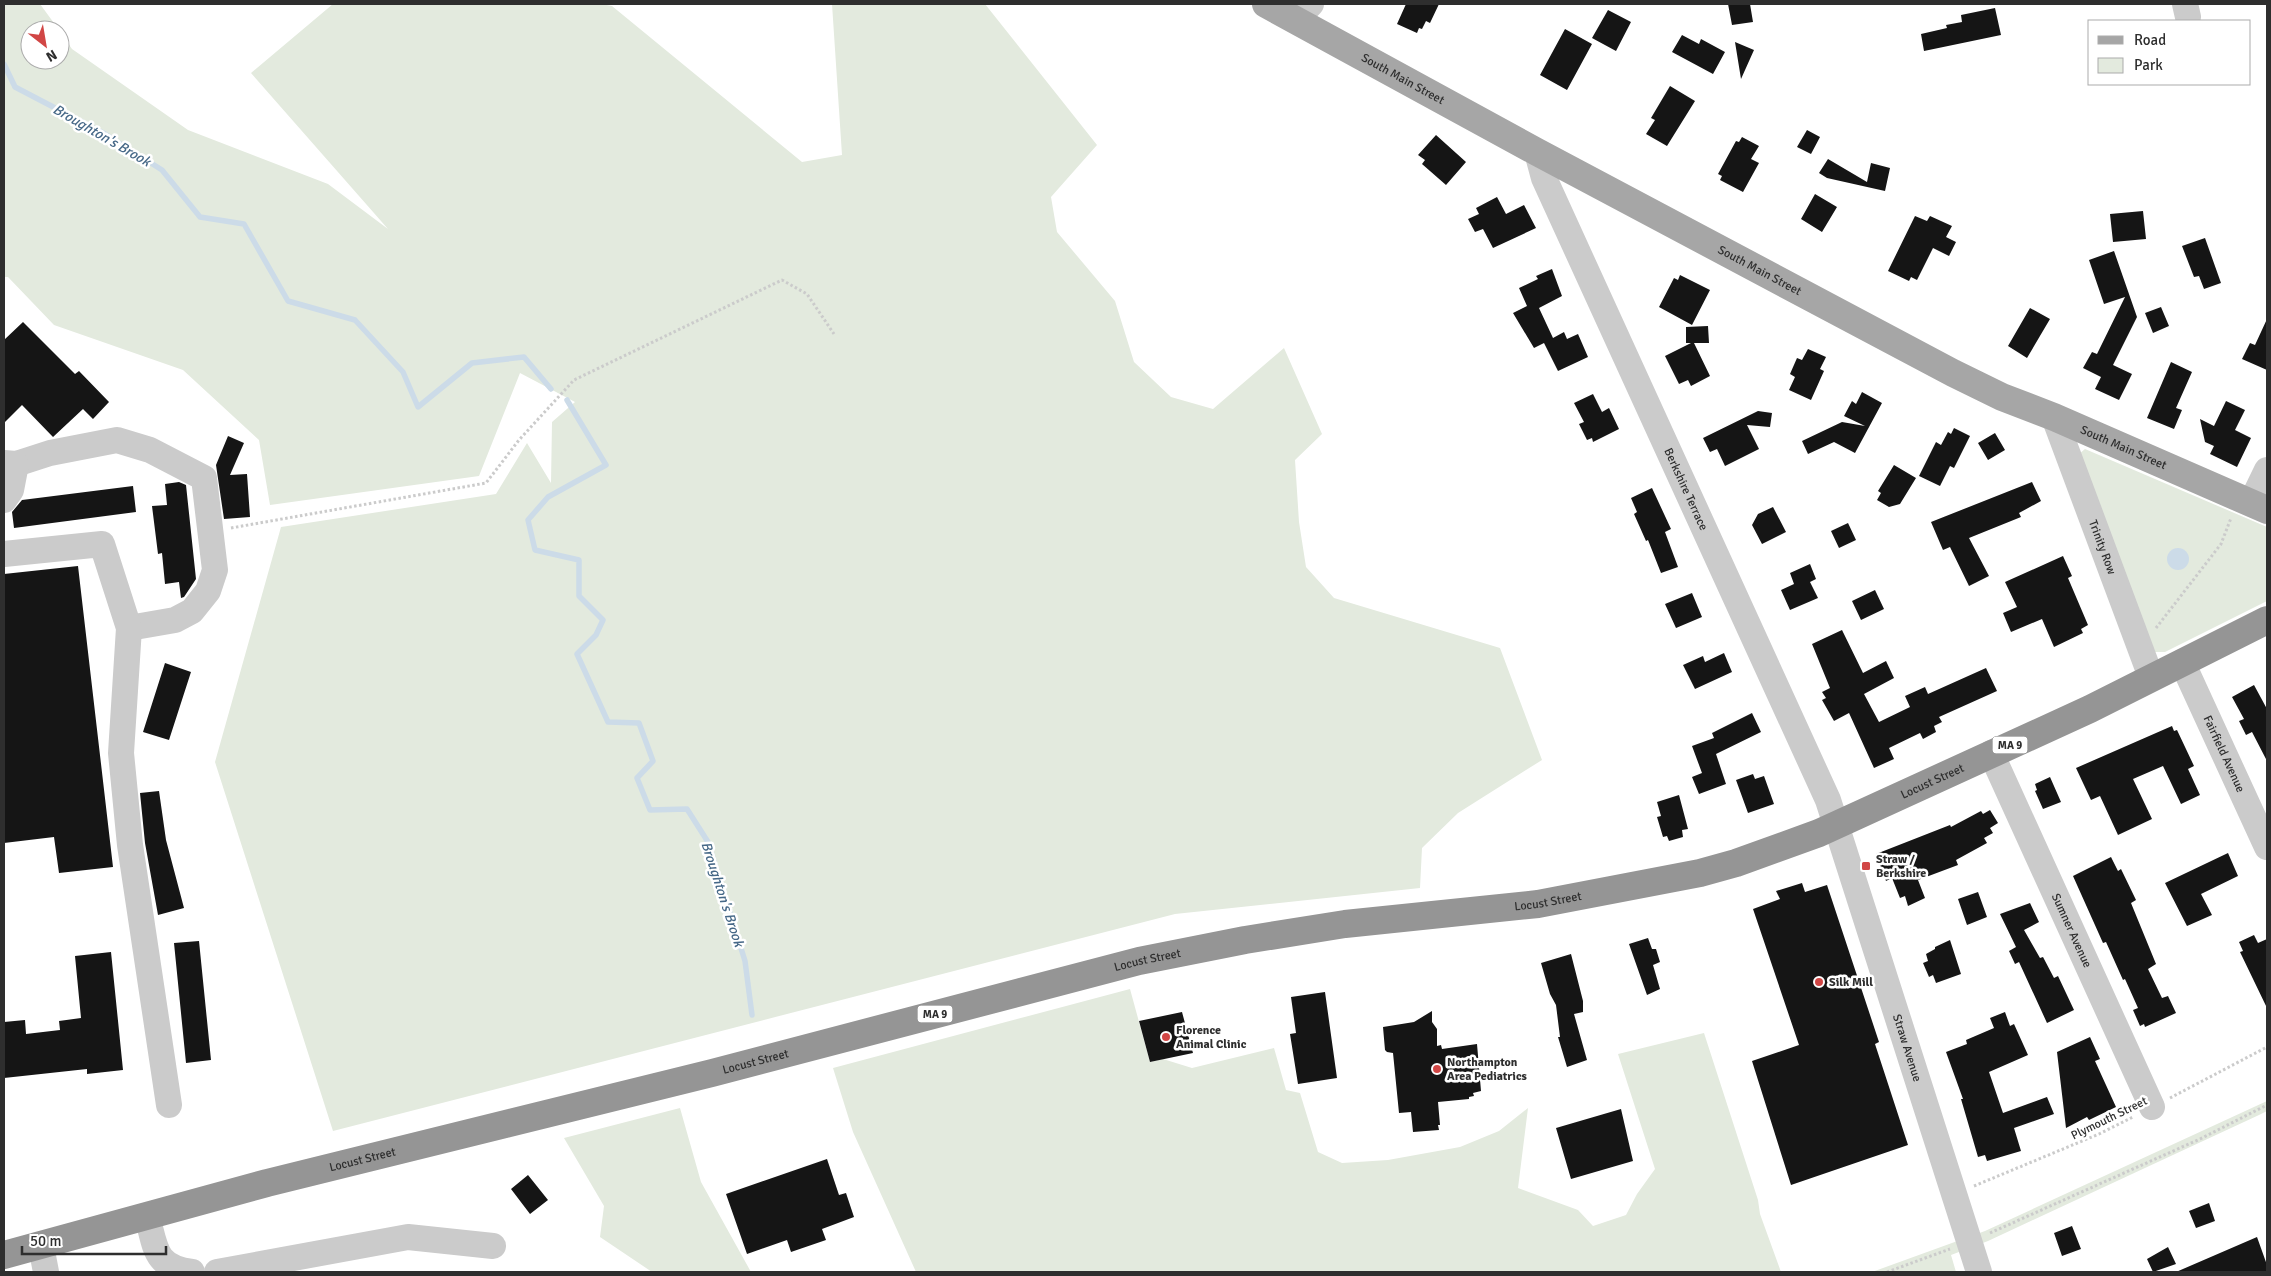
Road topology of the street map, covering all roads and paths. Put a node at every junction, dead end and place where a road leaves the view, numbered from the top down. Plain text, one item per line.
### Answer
1 (1266, 4) edge
2 (1304, 11) edge
3 (1537, 152) junction
4 (834, 334) dead end
5 (2054, 417) junction
6 (10, 463) edge
7 (2267, 470) edge
8 (4, 500) edge
9 (2250, 509) edge
10 (211, 531) junction
11 (4, 554) edge
12 (2267, 620) edge
13 (129, 628) junction
14 (2141, 648) junction
15 (2182, 662) junction
16 (2151, 677) junction
17 (1991, 753) junction
18 (1837, 825) junction
19 (2267, 847) edge
20 (2267, 1047) edge
21 (169, 1105) dead end
22 (2267, 1105) edge
23 (2152, 1107) junction
24 (1954, 1195) junction
25 (147, 1216) junction
26 (1987, 1234) dead end
27 (41, 1246) junction
28 (493, 1246) dead end
29 (1953, 1247) dead end
30 (4, 1256) edge
31 (315, 1263) edge
32 (46, 1272) edge
33 (192, 1272) edge
34 (217, 1272) edge
35 (1887, 1272) edge
36 (1979, 1272) edge

1 - 2 main road, South Main Street
2 - 3 main road, South Main Street
3 - 5 main road, South Main Street
3 - 18 street, Berkshire Terrace
4 - 10 path
5 - 9 main road, South Main Street
5 - 14 street, Trinity Row
6 - 8 street
6 - 10 street
7 - 9 street
9 - 14 path
10 - 13 street
11 - 13 street
12 - 15 highway, Locust Street / MA 9
13 - 21 street
14 - 16 street, Trinity Row
15 - 16 highway, Locust Street / MA 9
15 - 19 street, Fairfield Avenue
16 - 17 highway, Locust Street / MA 9
17 - 18 highway, Locust Street / MA 9
17 - 23 street, Sumner Avenue
18 - 24 street, Straw Avenue
18 - 25 highway, Locust Street / MA 9
20 - 23 path, Plymouth Street
22 - 26 path
23 - 24 path, Plymouth Street
24 - 36 street, Straw Avenue
25 - 27 highway, Locust Street / MA 9
25 - 33 street
27 - 30 highway, Locust Street / MA 9
27 - 32 street
28 - 31 street
29 - 35 path
31 - 34 street

